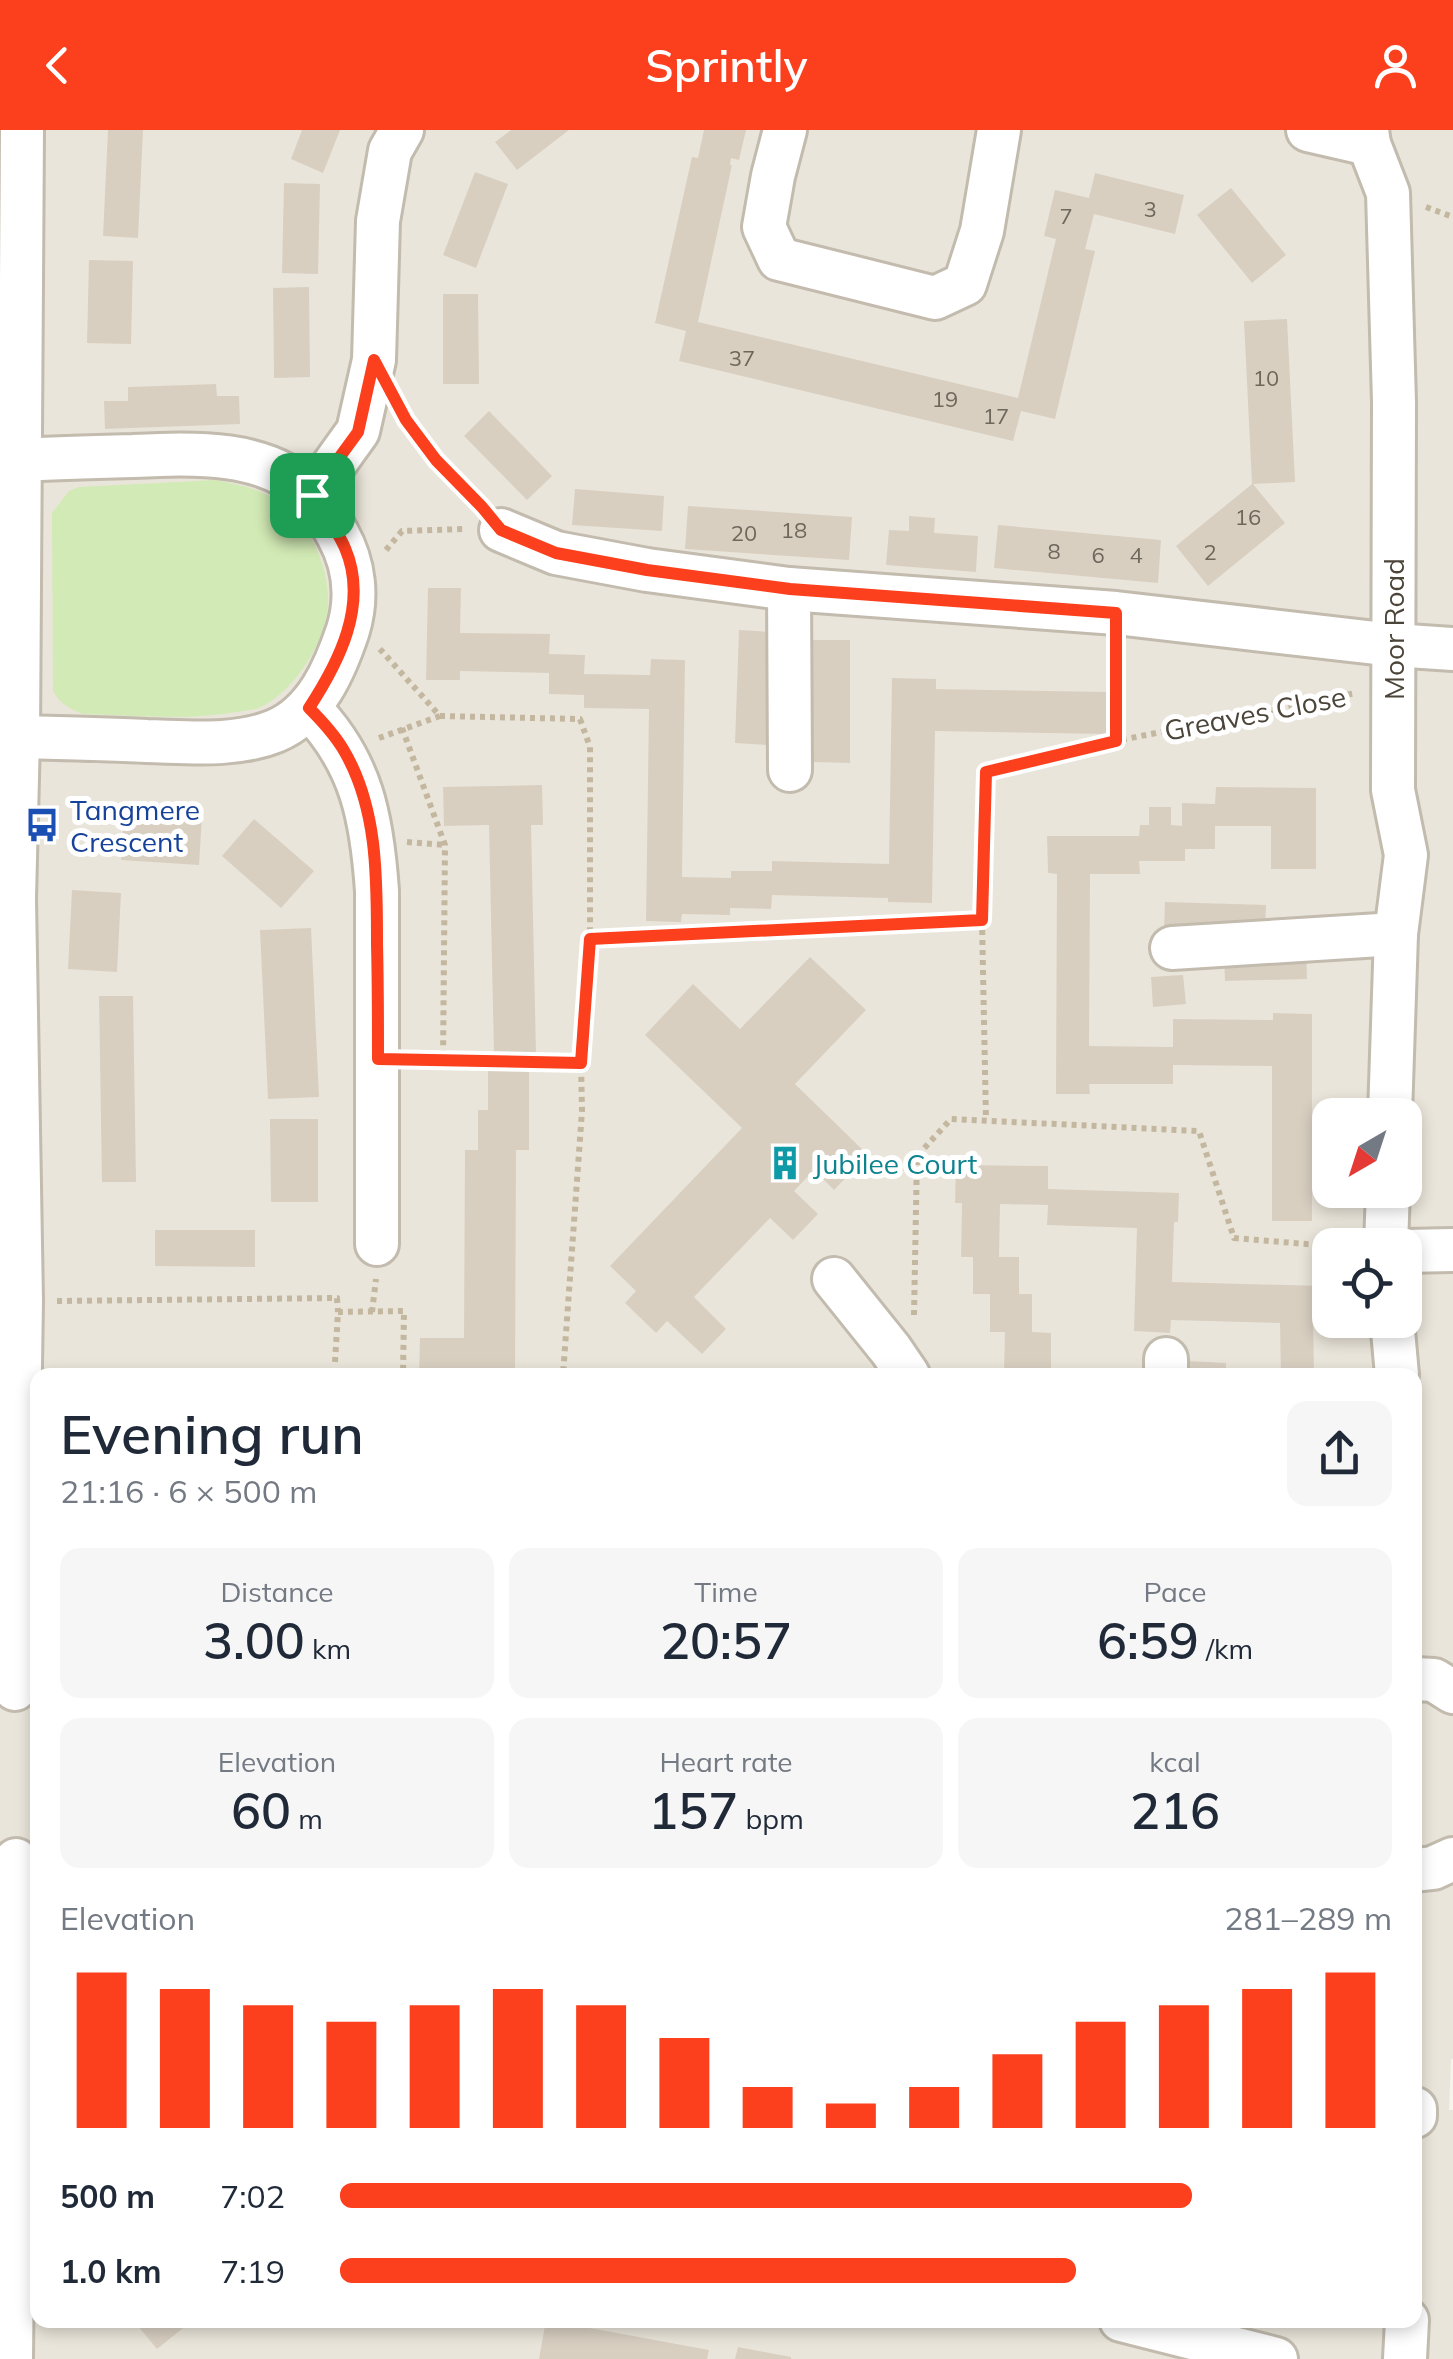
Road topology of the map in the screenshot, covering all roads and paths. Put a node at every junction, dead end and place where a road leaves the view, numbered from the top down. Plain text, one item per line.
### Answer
1 (22, 130) edge
2 (402, 130) edge
3 (785, 130) edge
4 (999, 130) edge
5 (1308, 130) edge
6 (1372, 135) edge
7 (10, 297) edge
8 (374, 360) junction
9 (20, 460) junction
10 (312, 495) junction
11 (501, 530) junction
12 (790, 589) junction
13 (353, 603) junction
14 (1116, 613) junction
15 (1453, 649) edge
16 (1393, 665) junction
17 (309, 708) junction
18 (440, 716) junction
19 (402, 728) junction
20 (18, 736) junction
21 (1116, 741) junction
22 (345, 752) junction
23 (790, 770) dead end
24 (7, 899) edge
25 (982, 920) junction
26 (1396, 934) junction
27 (590, 939) junction
28 (1172, 948) dead end
29 (378, 1059) junction
30 (443, 1062) junction
31 (581, 1063) junction
32 (1391, 1098) edge
33 (986, 1120) junction
34 (376, 1244) dead end
35 (1312, 1244) edge
36 (1453, 1250) edge
37 (1422, 1251) edge
38 (834, 1279) dead end
39 (22, 1301) junction
40 (338, 1312) junction
41 (914, 1331) dead end
42 (1394, 1338) edge
43 (335, 1362) dead end
44 (403, 1368) edge
45 (564, 1368) edge
46 (903, 1368) edge
47 (1396, 1368) edge
48 (9, 1436) edge
49 (28, 1515) edge
50 (1422, 1679) edge
51 (18, 1691) edge
52 (1453, 1692) edge
53 (18, 1858) edge
54 (1453, 1859) edge
55 (1422, 1869) edge
56 (7, 2118) edge
57 (25, 2172) edge
58 (1153, 2328) edge
59 (1407, 2328) edge
60 (11, 2359) edge
61 (1276, 2359) edge
62 (1405, 2359) edge

1 - 7 street
2 - 8 street
3 - 4 street
5 - 6 street
6 - 16 street, Moor Road
7 - 9 street
8 - 10 street
8 - 11 path
9 - 10 street
9 - 20 street
10 - 13 street
11 - 12 street, Greaves Close
11 - 13 path
12 - 14 street, Greaves Close
12 - 23 street
13 - 17 street
13 - 18 path
14 - 16 street, Greaves Close
14 - 21 path
15 - 16 street
16 - 21 path, Greaves Close
16 - 26 street, Moor Road
17 - 20 street
17 - 22 street
18 - 19 path
18 - 27 path
19 - 22 path
19 - 30 path
20 - 24 street
21 - 25 path, Greaves Close
22 - 29 street
24 - 39 street
25 - 27 path
25 - 33 path
26 - 28 street
26 - 32 street, Moor Road
27 - 31 path
29 - 30 path
29 - 34 street
30 - 31 path
31 - 45 path
33 - 35 path
33 - 41 path
36 - 37 street
38 - 46 street
39 - 40 path
39 - 48 street
40 - 43 path
40 - 44 path
42 - 47 street
48 - 49 street
49 - 51 street
50 - 52 street
53 - 56 street
54 - 55 street
56 - 57 street
57 - 60 street
58 - 61 street
59 - 62 street

